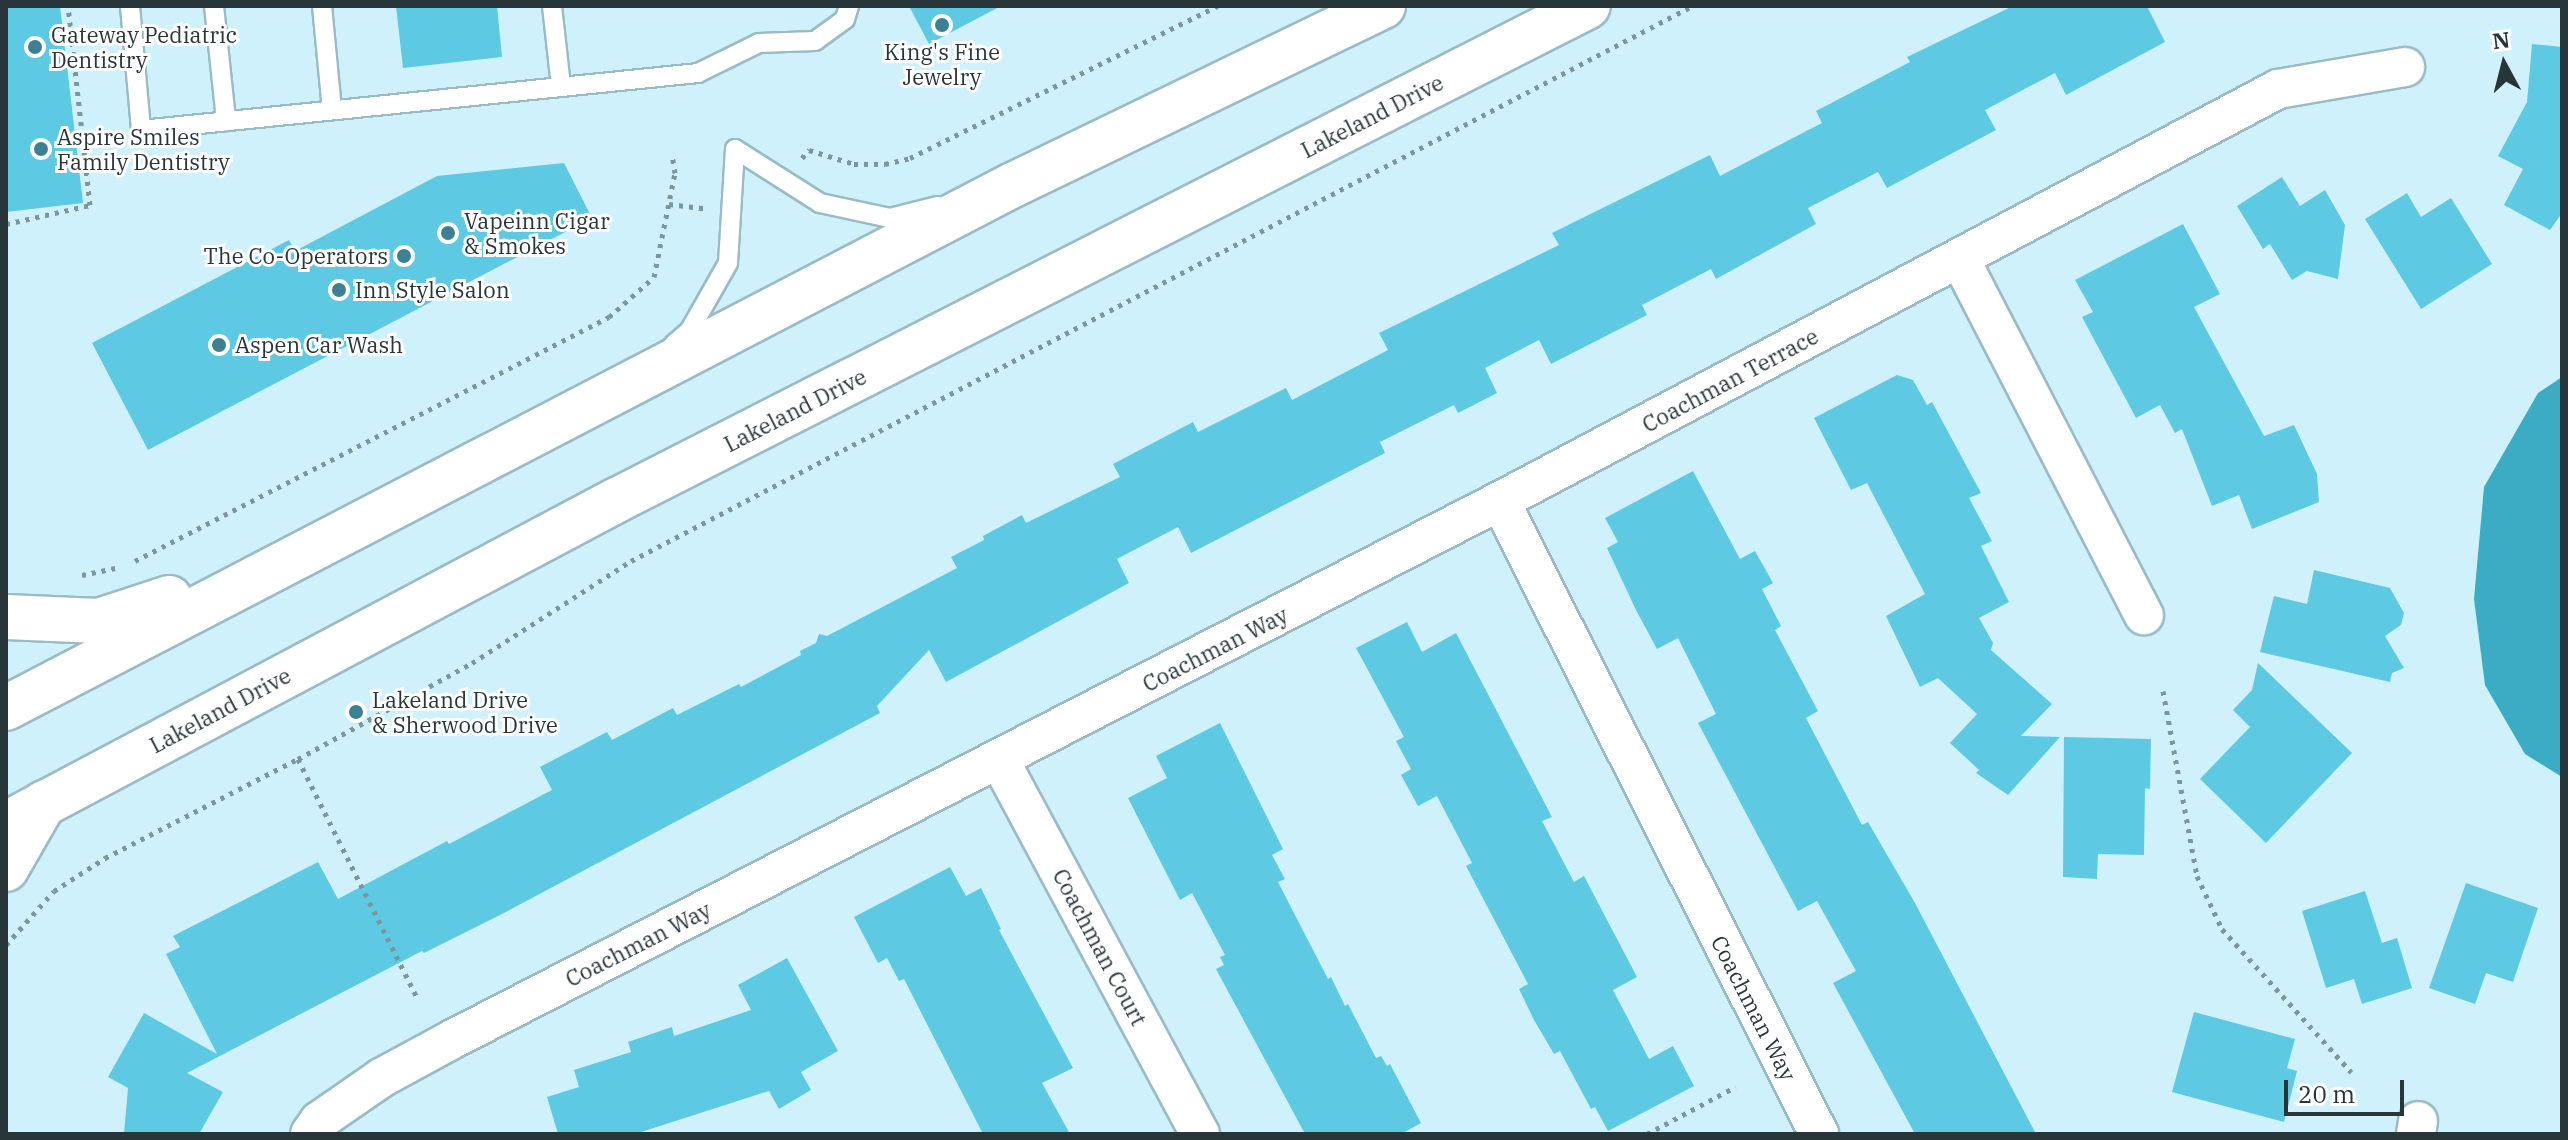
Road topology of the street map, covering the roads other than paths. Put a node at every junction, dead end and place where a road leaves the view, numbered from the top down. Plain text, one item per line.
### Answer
1 (130, 6) edge
2 (214, 6) edge
3 (322, 6) edge
4 (552, 6) edge
5 (849, 6) edge
6 (1383, 6) edge
7 (1588, 6) edge
8 (2405, 67) dead end
9 (561, 86) junction
10 (332, 110) junction
11 (226, 121) junction
12 (1013, 185) junction
13 (1960, 259) junction
14 (636, 379) junction
15 (1500, 501) junction
16 (301, 553) junction
17 (2144, 615) dead end
18 (6, 617) edge
19 (6, 708) edge
20 (1000, 761) junction
21 (44, 803) junction
22 (6, 824) edge
23 (6, 869) edge
24 (310, 1134) edge
25 (1200, 1134) edge
26 (1819, 1134) edge

1 - 11 lane
2 - 11 lane
3 - 10 lane
4 - 9 lane
5 - 9 lane
6 - 12 main road
7 - 21 main road, Lakeland Drive
8 - 13 street, Coachman Terrace
9 - 10 lane
10 - 11 lane
12 - 14 main road
12 - 14 lane
13 - 15 street, Coachman Terrace
13 - 17 street
14 - 16 main road
15 - 20 street, Coachman Way
15 - 26 street, Coachman Way
16 - 18 main road
16 - 19 main road
20 - 24 street, Coachman Way
20 - 25 street, Coachman Court
21 - 22 main road, Lakeland Drive
21 - 23 main road

